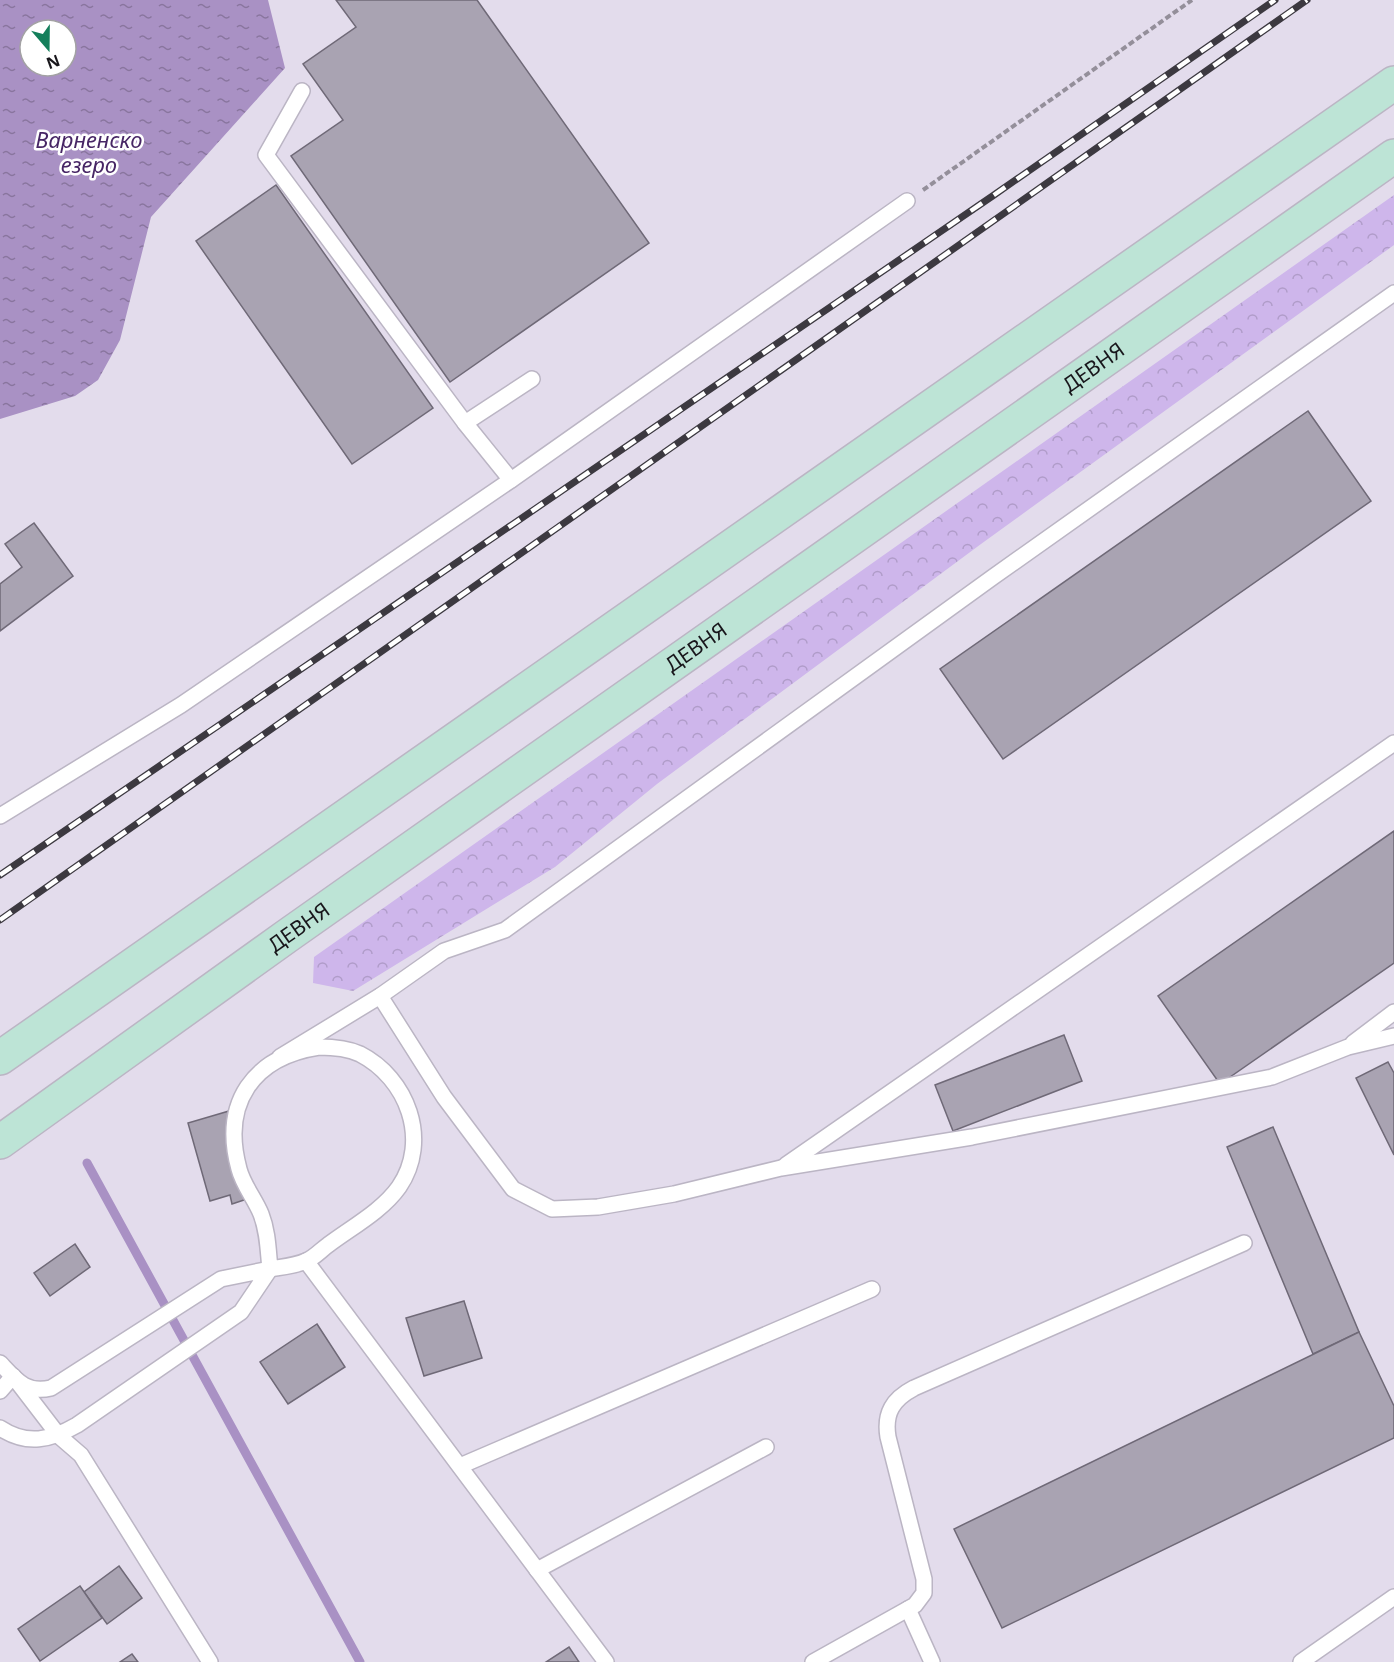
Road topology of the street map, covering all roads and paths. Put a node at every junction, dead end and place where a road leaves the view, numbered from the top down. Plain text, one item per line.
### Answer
1 (1192, 0) edge
2 (1394, 83) edge
3 (302, 91) dead end
4 (1394, 156) edge
5 (907, 201) joint
6 (1394, 293) edge
7 (532, 379) dead end
8 (465, 423) junction
9 (511, 480) junction
10 (1394, 743) edge
11 (0, 816) edge
12 (380, 996) junction
13 (1394, 1012) edge
14 (1394, 1036) edge
15 (1348, 1047) junction
16 (280, 1057) junction
17 (0, 1058) edge
18 (0, 1142) edge
19 (781, 1168) junction
20 (1244, 1243) dead end
21 (306, 1261) junction
22 (270, 1269) junction
23 (872, 1289) dead end
24 (0, 1363) edge
25 (13, 1376) junction
26 (0, 1391) edge
27 (0, 1428) edge
28 (59, 1436) junction
29 (766, 1447) dead end
30 (460, 1466) junction
31 (537, 1570) junction
32 (1394, 1597) edge
33 (909, 1609) junction
34 (210, 1662) edge
35 (606, 1662) edge
36 (813, 1662) edge
37 (932, 1662) edge
38 (1301, 1662) edge

1 - 5 path
2 - 17 main road
3 - 8 lane
4 - 18 main road, ДЕВНЯ
5 - 9 lane
6 - 12 lane
7 - 8 lane
8 - 9 lane
9 - 11 lane
10 - 19 lane
12 - 16 lane
12 - 19 lane
13 - 15 lane
14 - 15 lane
15 - 19 lane
16 - 21 lane
16 - 22 lane
20 - 33 lane
21 - 22 lane
21 - 30 lane
22 - 25 lane
22 - 28 lane
23 - 30 lane
24 - 25 lane
25 - 26 lane
25 - 28 lane
27 - 28 lane
28 - 34 lane
29 - 31 lane
30 - 31 lane
31 - 35 lane
32 - 38 lane
33 - 36 lane
33 - 37 lane

